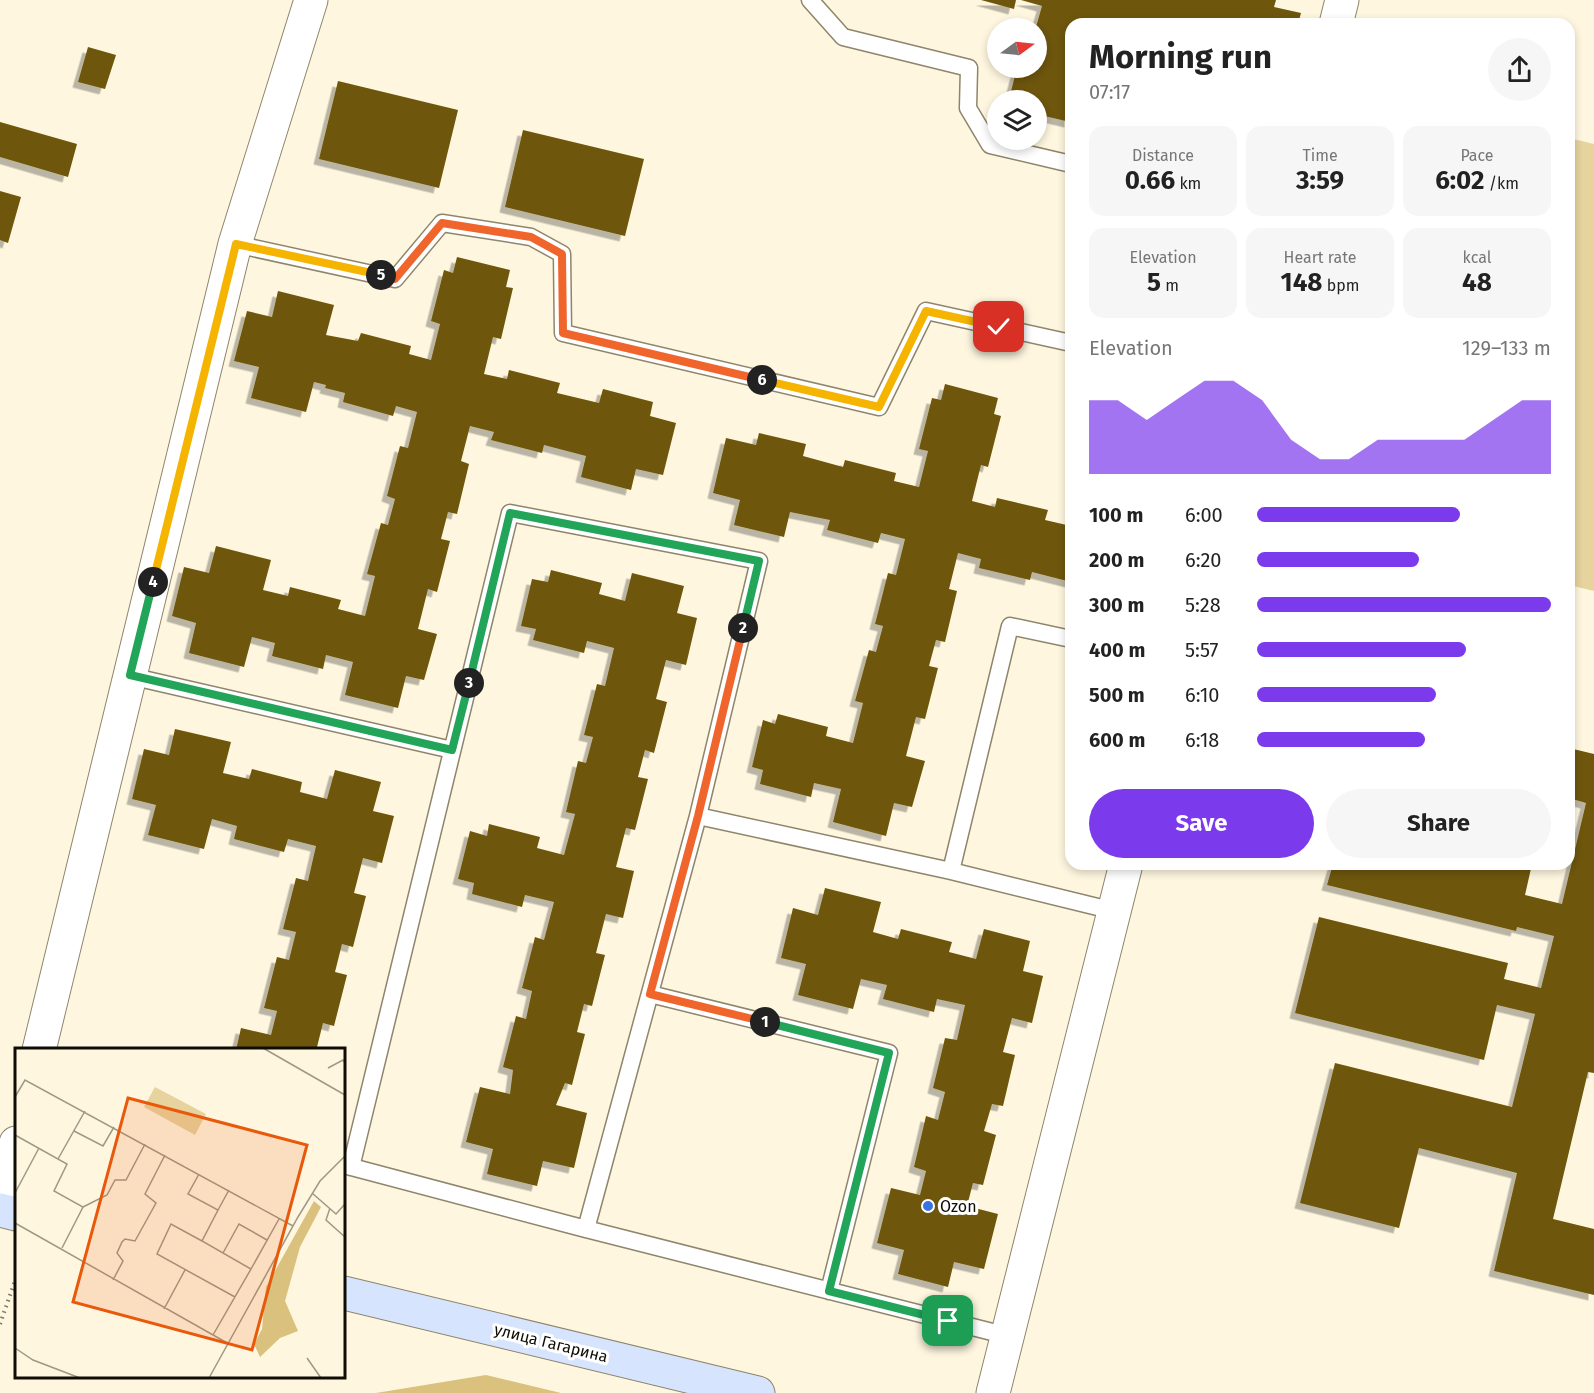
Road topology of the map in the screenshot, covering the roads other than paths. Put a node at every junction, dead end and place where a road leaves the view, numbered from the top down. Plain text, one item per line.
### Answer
1 (311, 0) edge
2 (810, 0) edge
3 (1342, 0) edge
4 (1338, 18) edge
5 (1065, 163) edge
6 (236, 244) junction
7 (1065, 342) edge
8 (1065, 638) edge
9 (130, 675) junction
10 (452, 750) junction
11 (698, 816) junction
12 (1124, 870) edge
13 (951, 871) junction
14 (1114, 911) junction
15 (650, 994) junction
16 (39, 1048) edge
17 (15, 1147) edge
18 (347, 1166) edge
19 (0, 1210) edge
20 (15, 1214) edge
21 (586, 1229) junction
22 (829, 1291) junction
23 (345, 1293) edge
24 (1008, 1336) junction
25 (758, 1393) edge
26 (993, 1393) edge

1 - 6 street
2 - 5 lane
3 - 4 street
6 - 7 lane
6 - 9 street
8 - 13 lane
9 - 10 lane
9 - 16 street
10 - 11 lane
10 - 18 lane
11 - 13 lane
11 - 15 lane
12 - 14 street
13 - 14 lane
14 - 24 street
15 - 21 lane
15 - 22 lane
17 - 19 street
18 - 21 lane
19 - 20 street
21 - 22 lane
22 - 24 lane
23 - 25 street, улица Гагарина
24 - 26 street

